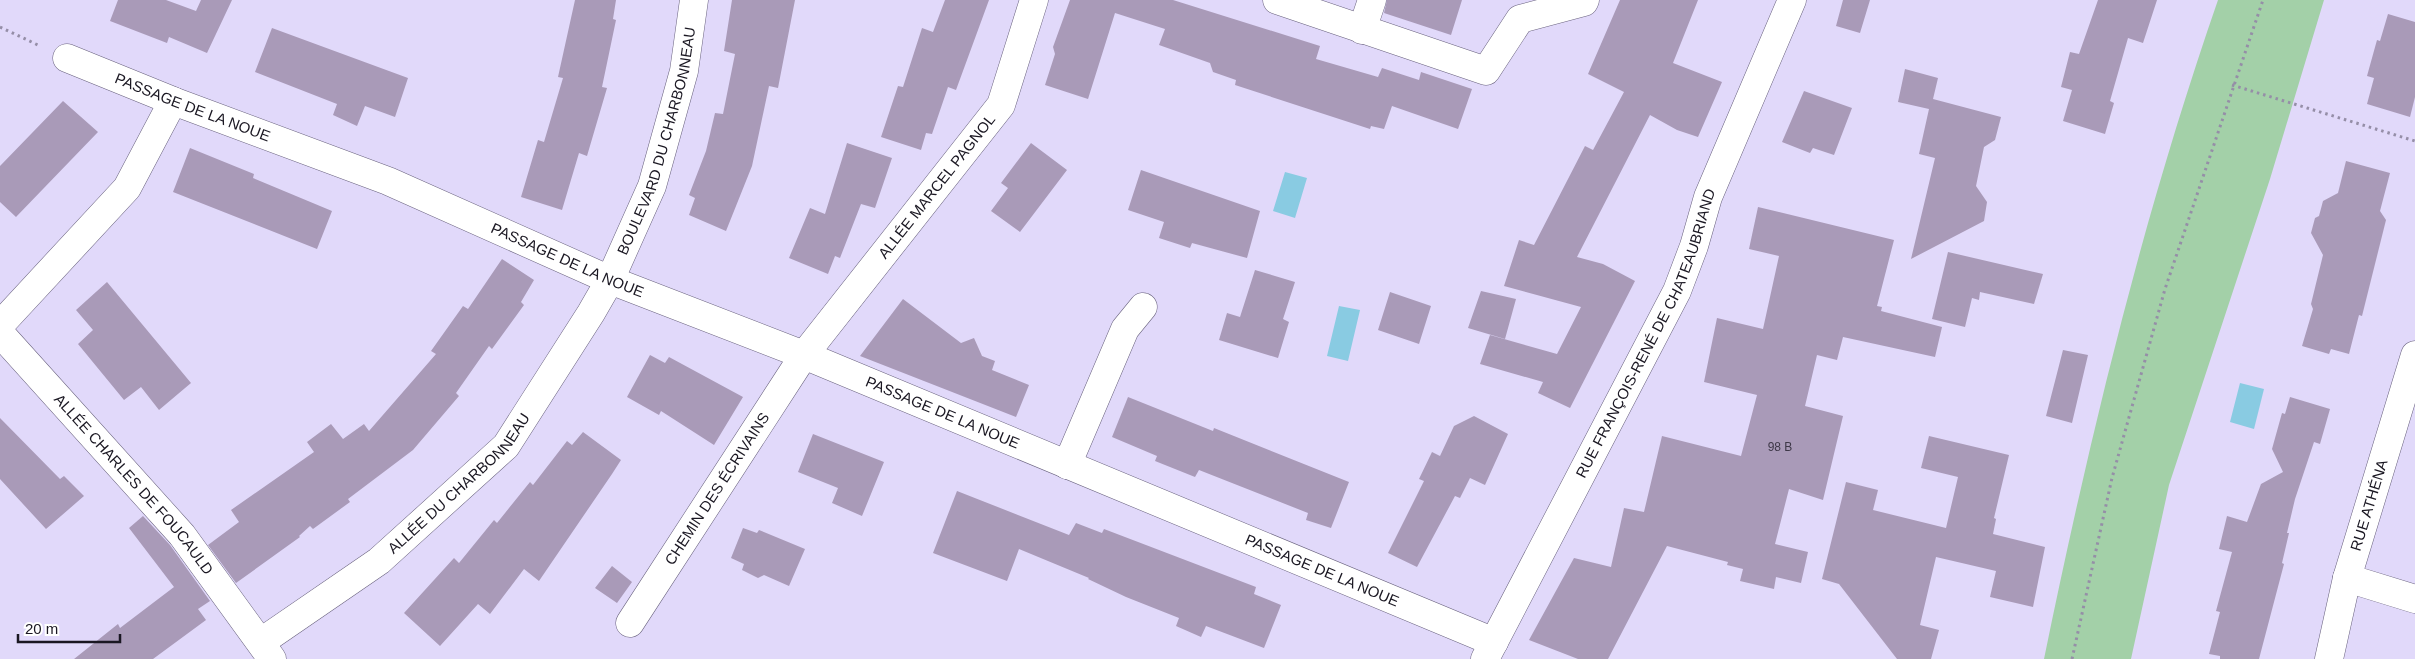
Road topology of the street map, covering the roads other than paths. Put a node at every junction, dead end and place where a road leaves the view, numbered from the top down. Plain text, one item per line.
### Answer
1 (694, 0) edge
2 (1034, 0) edge
3 (1277, 0) edge
4 (1372, 0) edge
5 (1585, 0) edge
6 (1792, 0) edge
7 (1362, 30) junction
8 (67, 58) road end
9 (173, 101) junction
10 (610, 280) junction
11 (1143, 307) dead end
12 (0, 325) edge
13 (0, 334) edge
14 (804, 355) junction
15 (2415, 355) edge
16 (1067, 466) junction
17 (2347, 578) junction
18 (2415, 599) edge
19 (630, 622) dead end
20 (267, 651) edge
21 (1489, 651) edge
22 (2329, 659) edge

1 - 10 street, BOULEVARD DU CHARBONNEAU
2 - 14 street, ALLÉE MARCEL PAGNOL
3 - 7 street
4 - 7 street
5 - 7 street
6 - 21 street, RUE FRANÇOIS-RENÉ DE CHATEAUBRIAND
8 - 9 street, PASSAGE DE LA NOUE
9 - 10 street, PASSAGE DE LA NOUE
9 - 12 street
10 - 14 street, PASSAGE DE LA NOUE
10 - 20 street, ALLÉE DU CHARBONNEAU
11 - 16 street
13 - 20 street, ALLÉE CHARLES DE FOUCAULD
14 - 16 street, PASSAGE DE LA NOUE
14 - 19 street, CHEMIN DES ÉCRIVAINS
15 - 17 street, RUE ATHÉNA
16 - 21 street, PASSAGE DE LA NOUE
17 - 18 street
17 - 22 street, RUE ATHÉNA

